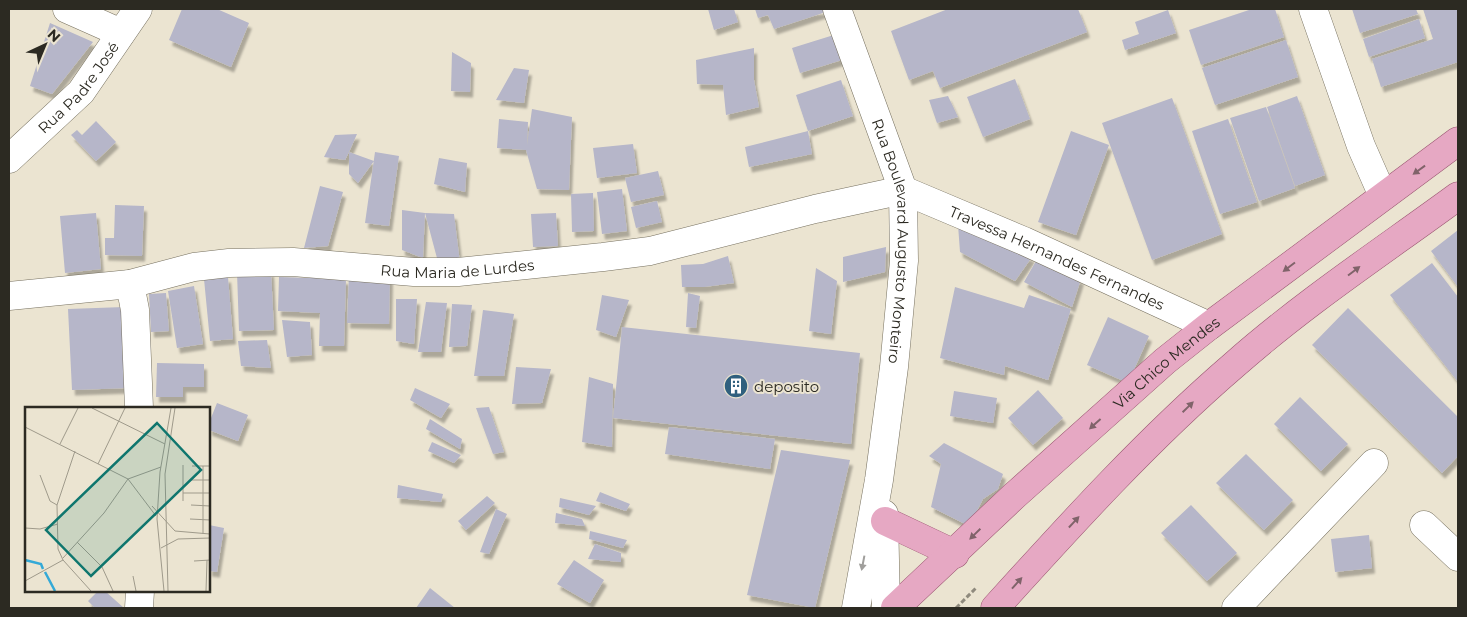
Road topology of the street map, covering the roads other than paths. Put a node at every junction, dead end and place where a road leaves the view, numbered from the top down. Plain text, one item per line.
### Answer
1 (67, 9) edge
2 (138, 9) edge
3 (837, 9) edge
4 (1313, 9) edge
5 (121, 33) junction
6 (1458, 141) edge
7 (9, 159) edge
8 (903, 190) junction
9 (1383, 196) junction
10 (1458, 196) edge
11 (130, 284) junction
12 (9, 296) edge
13 (1209, 326) junction
14 (139, 407) edge
15 (1374, 463) dead end
16 (879, 480) junction
17 (885, 521) junction
18 (1424, 525) dead end
19 (955, 554) junction
20 (1458, 557) edge
21 (140, 592) edge
22 (140, 608) edge
23 (856, 608) edge
24 (886, 608) edge
25 (895, 608) edge
26 (995, 608) edge
27 (1236, 608) edge

1 - 5 street
2 - 5 street, Rua Padre José
3 - 8 street, Rua Boulevard Augusto Monteiro
4 - 9 street
5 - 7 street, Rua Padre José
6 -> 9 main road, Via Chico Mendes
8 - 11 street, Rua Maria de Lurdes
8 - 13 street, Travessa Hernandes Fernandes
8 - 16 street, Rua Boulevard Augusto Monteiro
9 -> 13 main road, Via Chico Mendes
26 -> 10 main road
11 - 12 street, Rua Maria de Lurdes
11 - 14 street
13 -> 19 main road, Via Chico Mendes
15 - 27 street
16 - 17 street, Rua Boulevard Augusto Monteiro
16 -> 23 street, Rua Boulevard Augusto Monteiro
17 - 19 main road
17 - 24 street, Rua Boulevard Augusto Monteiro
18 - 20 street
19 - 25 main road, Via Chico Mendes
21 - 22 street

